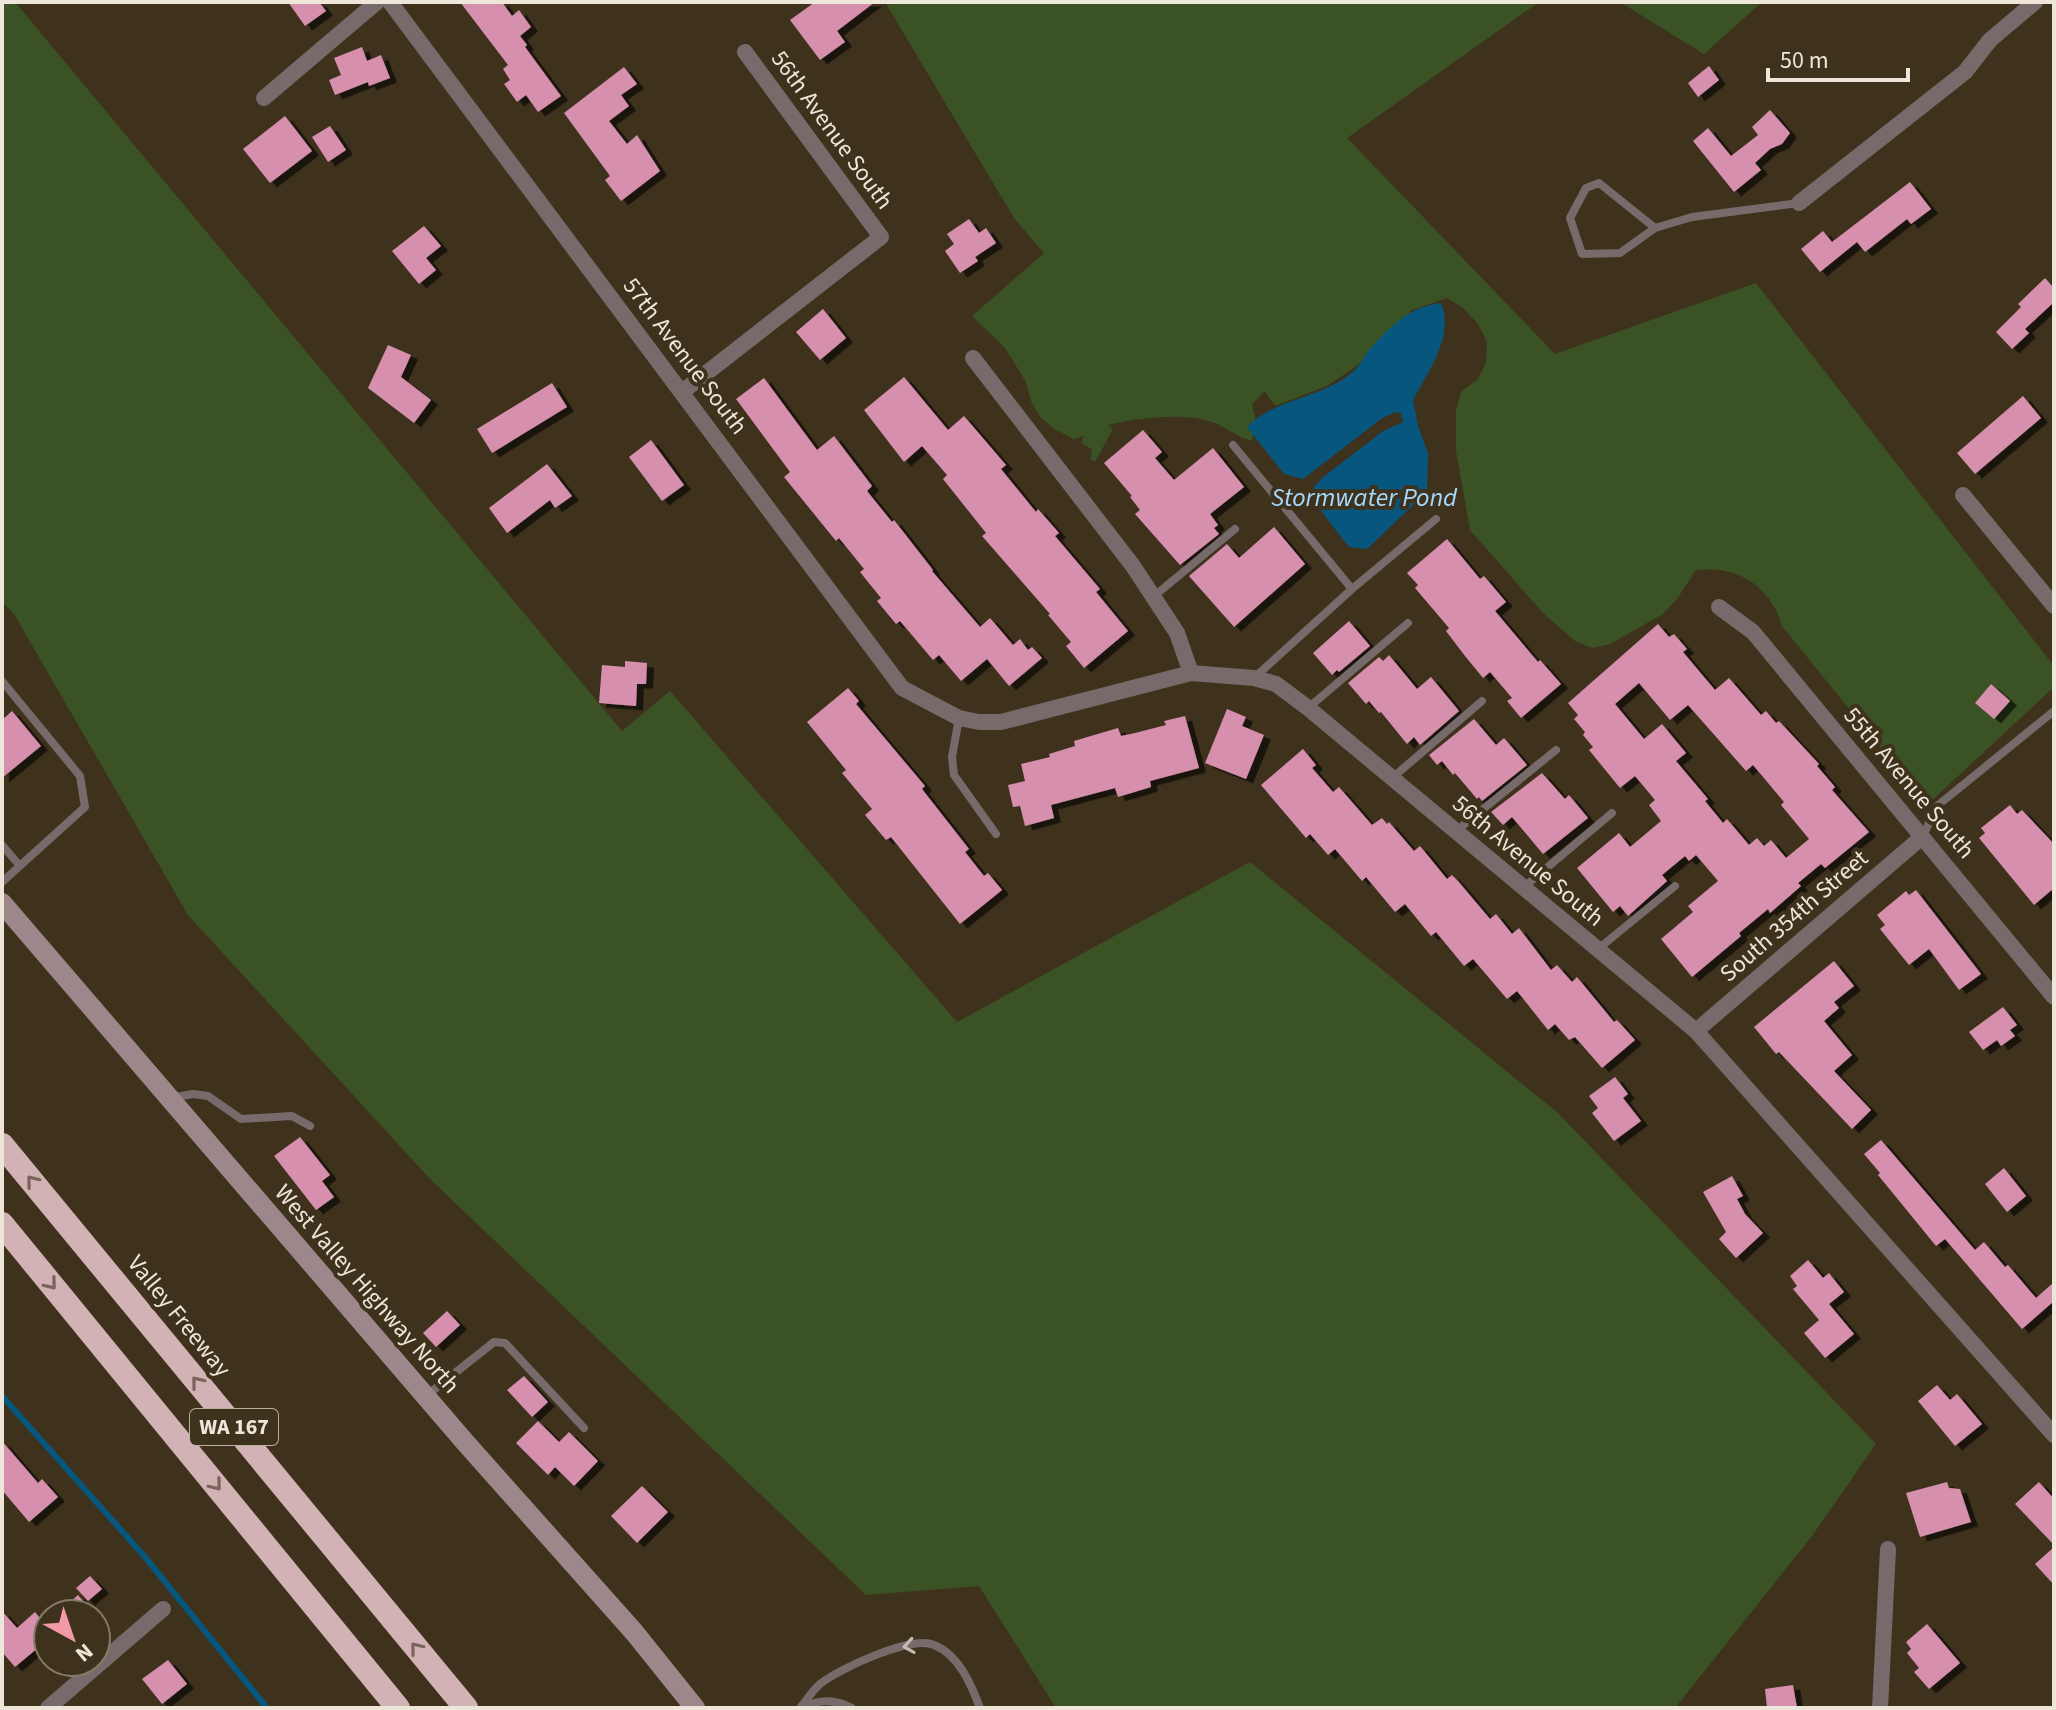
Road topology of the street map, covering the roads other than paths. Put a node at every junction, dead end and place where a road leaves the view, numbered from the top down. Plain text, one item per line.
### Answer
1 (377, 2) edge
2 (390, 2) edge
3 (2035, 2) edge
4 (745, 52) dead end
5 (264, 98) dead end
6 (1799, 203) joint
7 (1655, 228) junction
8 (973, 358) dead end
9 (682, 392) junction
10 (1233, 445) dead end
11 (1963, 495) dead end
12 (1436, 519) dead end
13 (1235, 529) dead end
14 (1352, 589) junction
15 (1153, 597) junction
16 (2054, 606) edge
17 (1719, 607) dead end
18 (1408, 623) dead end
19 (1191, 673) junction
20 (1254, 678) junction
21 (2, 681) edge
22 (1482, 701) dead end
23 (1308, 708) junction
24 (2054, 711) edge
25 (959, 718) junction
26 (1556, 750) dead end
27 (1392, 778) junction
28 (1612, 813) dead end
29 (1456, 831) junction
30 (996, 834) dead end
31 (1922, 837) junction
32 (2, 845) edge
33 (20, 866) junction
34 (2, 882) edge
35 (1675, 886) dead end
36 (1523, 888) junction
37 (2, 903) edge
38 (1598, 950) junction
39 (2054, 997) edge
40 (1696, 1031) junction
41 (169, 1098) junction
42 (310, 1126) dead end
43 (2, 1145) edge
44 (2, 1224) edge
45 (425, 1396) junction
46 (584, 1428) dead end
47 (2054, 1435) edge
48 (1888, 1549) dead end
49 (163, 1609) dead end
50 (48, 1708) edge
51 (398, 1708) edge
52 (466, 1708) edge
53 (695, 1708) edge
54 (802, 1708) edge
55 (852, 1708) edge
56 (980, 1708) edge
57 (1880, 1708) edge

1 - 5 street
2 - 9 street, 57th Avenue South
3 - 6 street
4 - 9 street, 56th Avenue South
6 - 7 lane
7 - 7 lane
8 - 15 street
9 - 25 street, 57th Avenue South
10 - 14 lane
11 - 16 street
12 - 14 lane
13 - 15 lane
14 - 20 lane
15 - 19 street
17 - 31 street, 55th Avenue South
18 - 23 lane
19 - 20 street, 56th Avenue South
19 - 25 street, 56th Avenue South
20 - 23 street, 56th Avenue South
21 - 33 lane
22 - 27 lane
23 - 27 street, 56th Avenue South
24 - 31 lane
25 - 30 lane
26 - 29 lane
27 - 29 street, 56th Avenue South
28 - 36 lane
29 - 36 street, 56th Avenue South
31 - 39 street, 55th Avenue South
31 - 40 street, South 354th Street
32 - 33 lane
33 - 34 lane
35 - 38 lane
36 - 38 street, 56th Avenue South
37 - 41 main road, West Valley Highway North
38 - 40 street, 56th Avenue South
40 - 47 street, 56th Avenue South
41 - 42 lane
41 - 45 main road, West Valley Highway North
52 -> 43 highway, Valley Freeway / WA 167
44 -> 51 highway, WA 167
45 - 46 lane
45 - 53 main road, West Valley Highway North
48 - 57 street
49 - 50 street
54 - 55 lane
56 -> 54 lane

